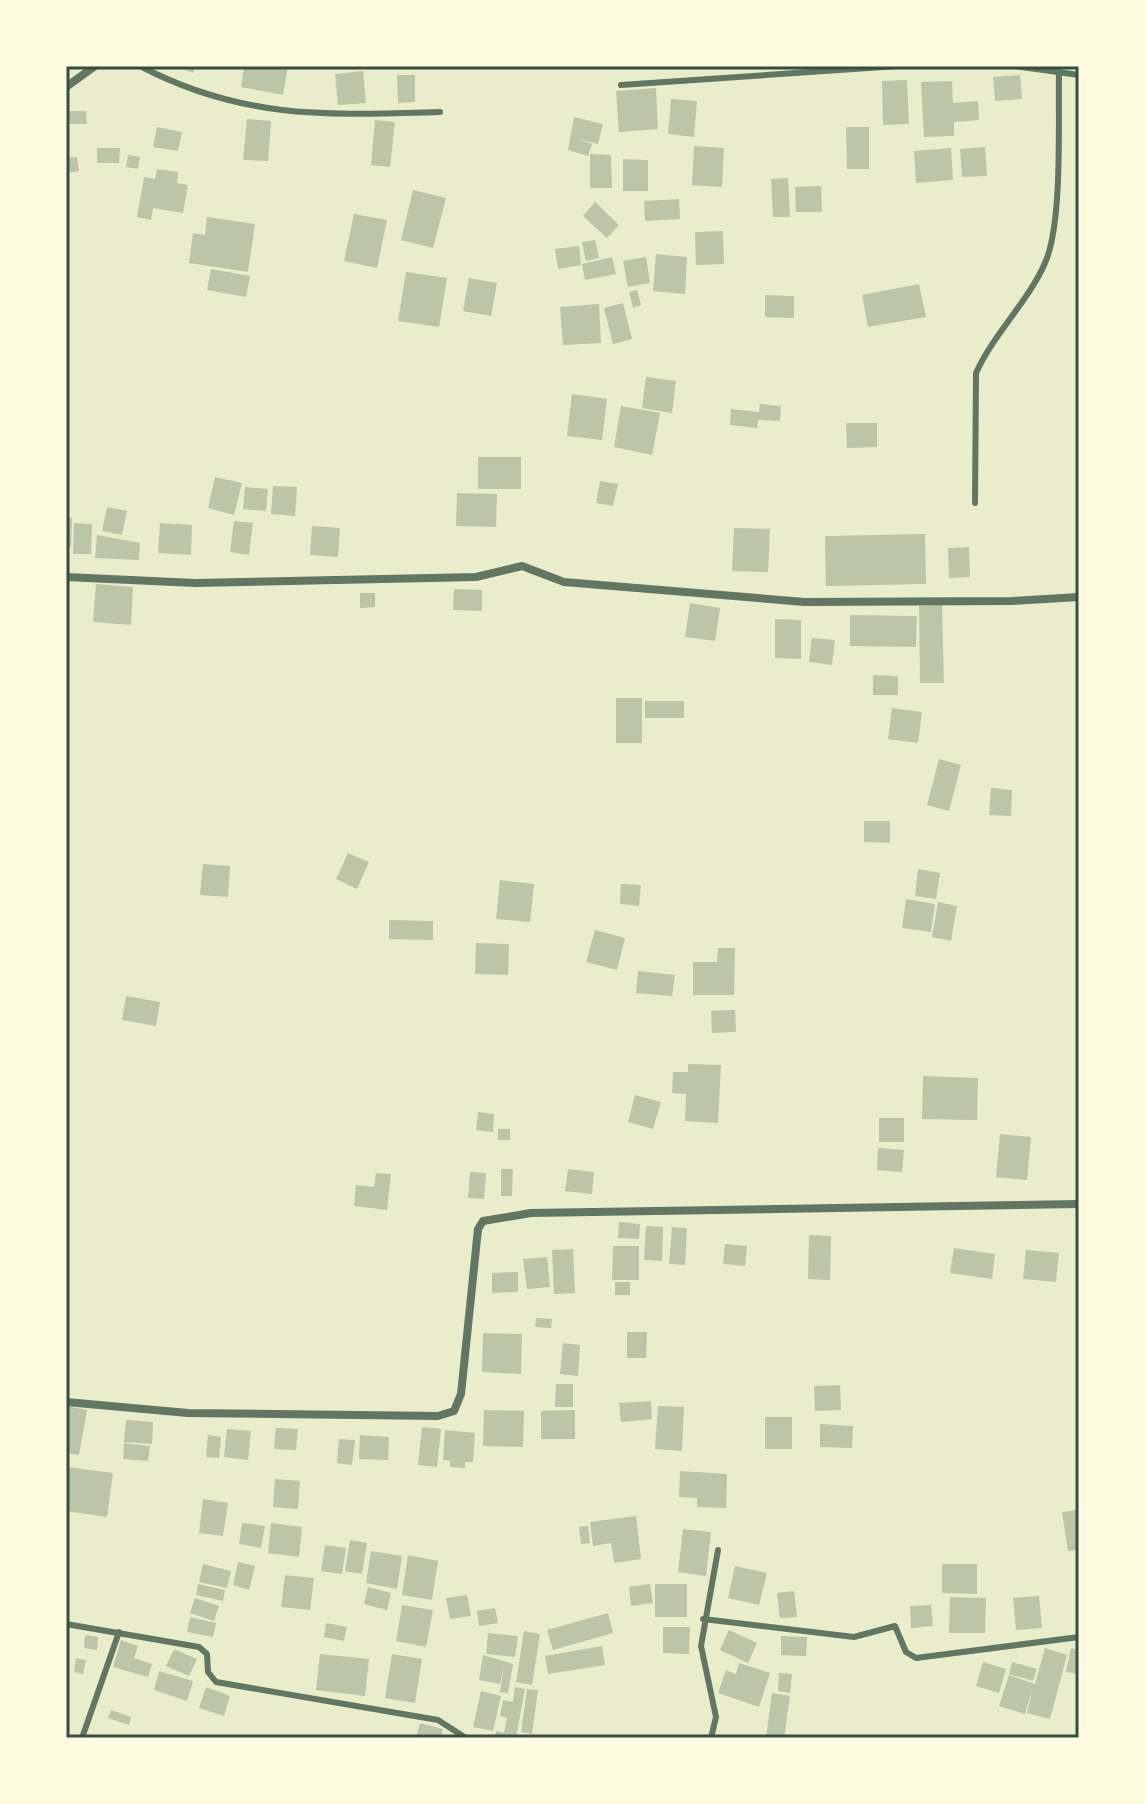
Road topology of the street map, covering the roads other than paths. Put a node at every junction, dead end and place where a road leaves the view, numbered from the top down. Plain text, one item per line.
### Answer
1 (95, 66) edge
2 (140, 66) edge
3 (898, 66) edge
4 (1015, 66) edge
5 (852, 68) edge
6 (1059, 72) junction
7 (1079, 75) edge
8 (621, 85) dead end
9 (66, 87) edge
10 (440, 112) dead end
11 (975, 503) dead end
12 (66, 577) edge
13 (1079, 597) edge
14 (1079, 1204) edge
15 (66, 1402) edge
16 (718, 1550) dead end
17 (703, 1619) junction
18 (66, 1624) edge
19 (119, 1632) junction
20 (1079, 1637) edge
21 (82, 1738) edge
22 (466, 1738) edge
23 (711, 1738) edge

1 - 9 street
2 - 10 lane
3 - 5 lane
4 - 6 lane
5 - 8 lane
6 - 7 lane
6 - 11 lane
12 - 13 street
14 - 15 street
16 - 17 lane
17 - 20 lane
17 - 23 lane
18 - 19 lane
19 - 21 lane
19 - 22 lane

